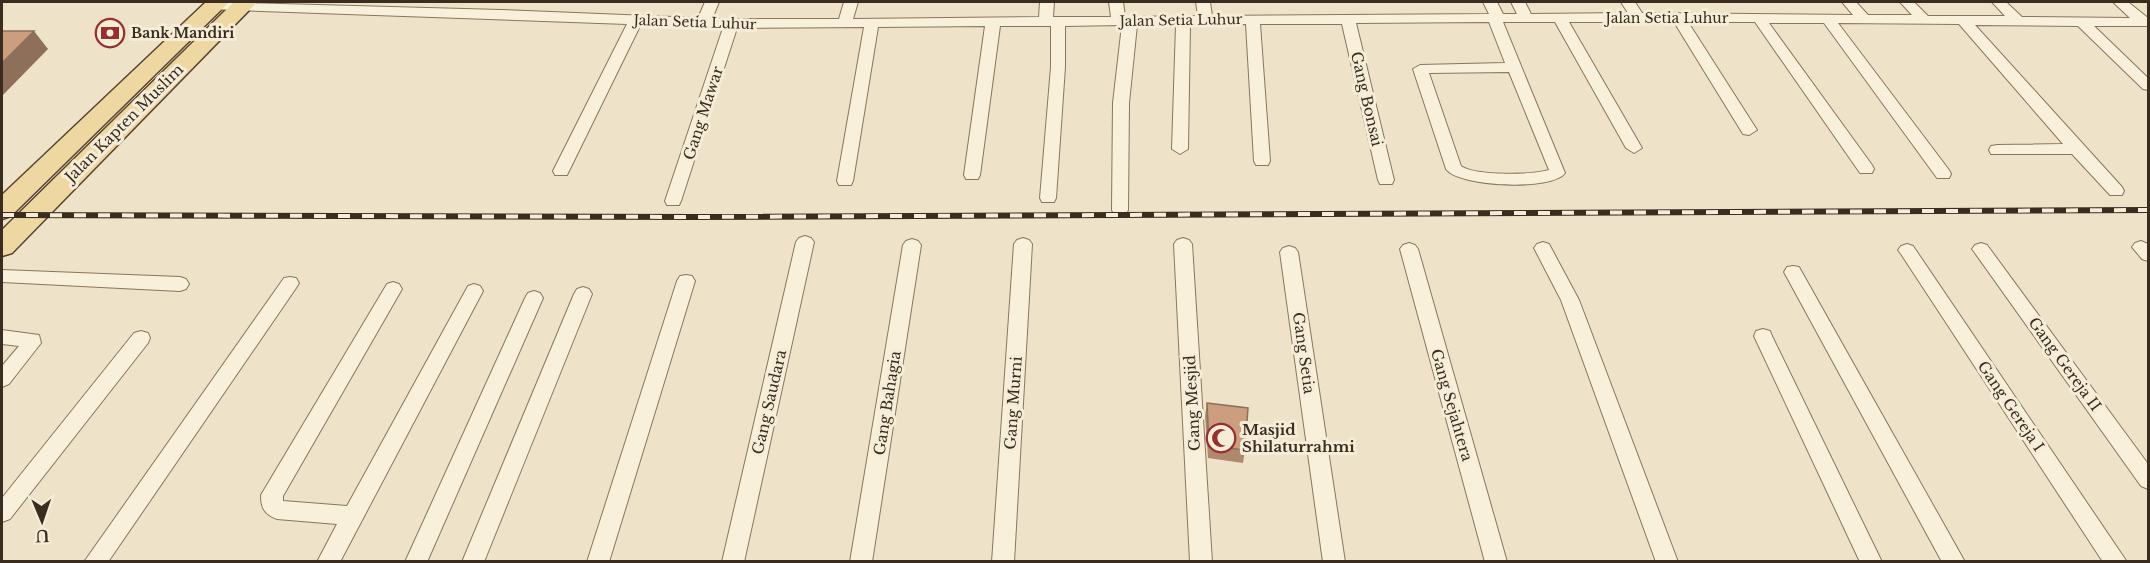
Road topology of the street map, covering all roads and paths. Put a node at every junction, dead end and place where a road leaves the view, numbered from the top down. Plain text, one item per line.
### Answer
1 (712, 2) edge
2 (851, 2) edge
3 (1047, 2) edge
4 (1116, 2) edge
5 (1203, 2) edge
6 (1335, 2) edge
7 (1397, 2) edge
8 (1490, 2) edge
9 (1518, 2) edge
10 (1628, 2) edge
11 (1760, 2) edge
12 (1849, 2) edge
13 (1907, 2) edge
14 (1999, 2) edge
15 (2120, 2) edge
16 (230, 4) edge
17 (1638, 17) junction
18 (1344, 18) junction
19 (1403, 18) junction
20 (1496, 18) junction
21 (1526, 18) junction
22 (1560, 18) junction
23 (1679, 18) junction
24 (1765, 18) junction
25 (1827, 18) junction
26 (1253, 19) junction
27 (1864, 19) junction
28 (1923, 19) junction
29 (1962, 19) junction
30 (636, 20) junction
31 (1124, 20) junction
32 (1183, 20) junction
33 (1205, 20) junction
34 (2018, 21) junction
35 (2081, 21) junction
36 (1052, 22) junction
37 (2146, 22) edge
38 (703, 23) junction
39 (872, 23) junction
40 (993, 23) junction
41 (731, 24) junction
42 (845, 24) junction
43 (1515, 67) junction
44 (2148, 86) edge
45 (1749, 130) dead end
46 (1634, 148) dead end
47 (1180, 149) dead end
48 (2076, 149) junction
49 (1997, 150) dead end
50 (1262, 161) dead end
51 (1866, 169) dead end
52 (561, 171) dead end
53 (1942, 174) dead end
54 (972, 175) dead end
55 (1386, 180) dead end
56 (845, 181) dead end
57 (2116, 191) dead end
58 (1048, 198) dead end
59 (673, 201) dead end
60 (3, 206) edge
61 (1120, 210) dead end
62 (805, 242) dead end
63 (1023, 244) dead end
64 (1183, 244) dead end
65 (912, 245) dead end
66 (2, 246) edge
67 (1543, 248) dead end
68 (1409, 249) dead end
69 (1981, 249) dead end
70 (1907, 250) dead end
71 (1289, 252) dead end
72 (1793, 272) dead end
73 (2, 276) edge
74 (686, 281) dead end
75 (290, 283) dead end
76 (180, 284) dead end
77 (393, 289) dead end
78 (474, 291) dead end
79 (583, 294) dead end
80 (534, 298) dead end
81 (1763, 336) dead end
82 (2, 337) edge
83 (141, 339) dead end
84 (2, 379) edge
85 (2148, 480) edge
86 (2, 513) edge
87 (353, 516) junction
88 (94, 561) edge
89 (328, 561) edge
90 (416, 561) edge
91 (473, 561) edge
92 (598, 561) edge
93 (733, 561) edge
94 (861, 561) edge
95 (1003, 561) edge
96 (1201, 561) edge
97 (1334, 561) edge
98 (1496, 561) edge
99 (1667, 561) edge
100 (1871, 561) edge
101 (1954, 561) edge
102 (2116, 561) edge

1 - 38 street
2 - 42 street
3 - 36 street
4 - 31 street
5 - 33 street
6 - 18 street, Gang Bonsai
7 - 19 street
8 - 20 street
9 - 21 street
10 - 17 street
11 - 24 street
12 - 27 street
13 - 28 street
14 - 34 street
15 - 37 street
16 - 30 street, Jalan Setia Luhur
16 - 60 main road, Jalan Kapten Muslim
16 - 66 main road, Jalan Kapten Muslim
17 - 22 street, Jalan Setia Luhur
17 - 23 street, Jalan Setia Luhur
18 - 19 street, Jalan Setia Luhur
18 - 26 street, Jalan Setia Luhur
18 - 55 street, Gang Bonsai
19 - 20 street, Jalan Setia Luhur
20 - 21 street, Jalan Setia Luhur
20 - 43 street
21 - 22 street, Jalan Setia Luhur
22 - 46 street
23 - 24 street, Jalan Setia Luhur
23 - 45 street
24 - 25 street, Jalan Setia Luhur
24 - 51 street
25 - 27 street, Jalan Setia Luhur
25 - 53 street
26 - 33 street, Jalan Setia Luhur
26 - 50 street
27 - 28 street, Jalan Setia Luhur
28 - 29 street, Jalan Setia Luhur
29 - 34 street, Jalan Setia Luhur
29 - 48 street
30 - 38 street, Jalan Setia Luhur
30 - 52 street
31 - 32 street, Jalan Setia Luhur
31 - 36 street, Jalan Setia Luhur
31 - 61 street
32 - 33 street, Jalan Setia Luhur
32 - 47 street
34 - 35 street, Jalan Setia Luhur
35 - 37 street, Jalan Setia Luhur
35 - 44 street
36 - 40 street, Jalan Setia Luhur
36 - 58 street
38 - 41 street, Jalan Setia Luhur
39 - 40 street, Jalan Setia Luhur
39 - 42 street, Jalan Setia Luhur
39 - 56 street
40 - 54 street
41 - 42 street, Jalan Setia Luhur
41 - 59 street, Gang Mawar
43 - 43 street
48 - 49 street
48 - 57 street
62 - 93 street, Gang Saudara
63 - 95 street, Gang Murni
64 - 96 street, Gang Mesjid
65 - 94 street, Gang Bahagia
67 - 99 street
68 - 98 street, Gang Sejahtera
69 - 85 street, Gang Gereja II
70 - 102 street, Gang Gereja I
71 - 97 street, Gang Setia
72 - 101 street
73 - 76 street
74 - 92 street
75 - 88 street
77 - 87 street
78 - 87 street
79 - 91 street
80 - 90 street
81 - 100 street
82 - 84 street
83 - 86 street
87 - 89 street

